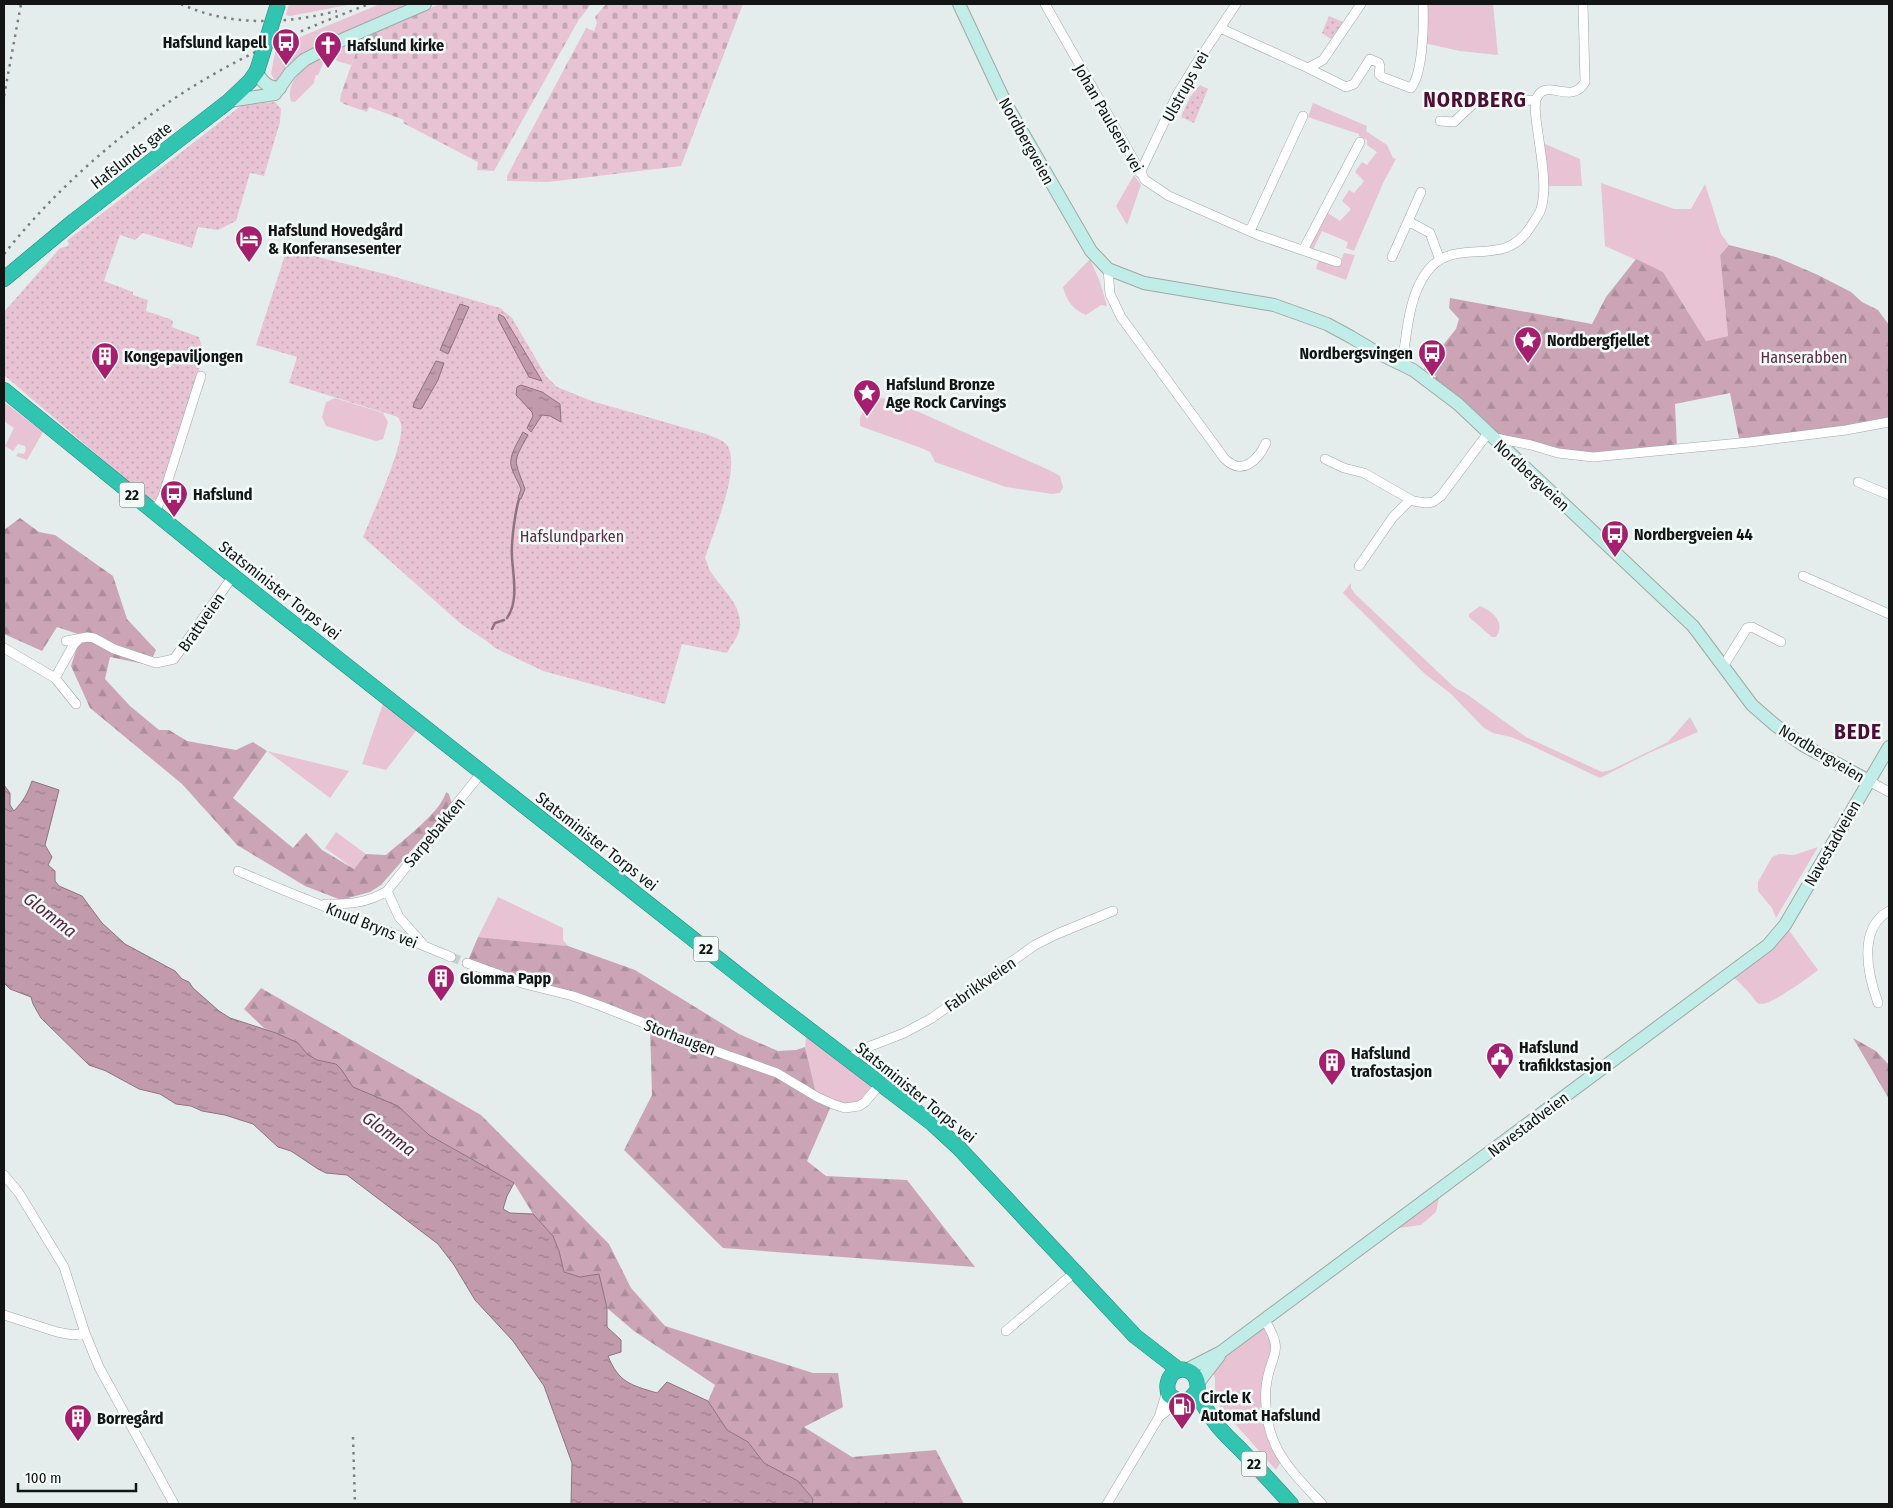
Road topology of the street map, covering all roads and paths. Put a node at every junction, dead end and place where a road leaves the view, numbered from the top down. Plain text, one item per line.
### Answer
1 (278, 4) edge
2 (425, 4) edge
3 (959, 4) edge
4 (1045, 4) edge
5 (1236, 4) edge
6 (1361, 4) edge
7 (1423, 4) edge
8 (1583, 4) edge
9 (1220, 28) junction
10 (1308, 68) junction
11 (257, 71) junction
12 (280, 88) junction
13 (1536, 100) junction
14 (229, 101) junction
15 (1303, 116) dead end
16 (1440, 121) dead end
17 (1360, 142) dead end
18 (1140, 172) junction
19 (1421, 192) dead end
20 (1408, 220) junction
21 (1250, 231) junction
22 (1302, 250) junction
23 (1392, 257) dead end
24 (1440, 260) junction
25 (1337, 262) dead end
26 (24, 264) junction
27 (1108, 270) junction
28 (4, 279) edge
29 (4, 290) edge
30 (1402, 364) junction
31 (201, 376) dead end
32 (7, 394) edge
33 (1889, 422) edge
34 (1490, 435) junction
35 (1266, 443) dead end
36 (1325, 459) dead end
37 (1858, 482) dead end
38 (1889, 495) edge
39 (1410, 500) junction
40 (154, 513) junction
41 (1359, 566) dead end
42 (233, 576) junction
43 (1803, 576) dead end
44 (1889, 614) edge
45 (79, 639) junction
46 (66, 641) dead end
47 (1781, 642) dead end
48 (4, 648) edge
49 (1724, 665) junction
50 (55, 678) junction
51 (76, 704) dead end
52 (1889, 747) edge
53 (482, 772) junction
54 (1869, 781) junction
55 (1889, 792) edge
56 (238, 871) dead end
57 (386, 891) junction
58 (319, 904) junction
59 (1889, 911) edge
60 (1113, 912) dead end
61 (424, 946) junction
62 (451, 957) tunnel mouth
63 (467, 963) tunnel mouth
64 (1878, 1002) dead end
65 (850, 1060) junction
66 (881, 1083) junction
67 (4, 1175) edge
68 (1075, 1272) junction
69 (4, 1315) edge
70 (1264, 1319) junction
71 (1006, 1331) dead end
72 (84, 1332) junction
73 (1135, 1336) junction
74 (1222, 1352) junction
75 (1182, 1370) junction
76 (1167, 1386) junction
77 (1198, 1387) junction
78 (1181, 1401) junction
79 (1159, 1417) junction
80 (1217, 1424) junction
81 (174, 1504) edge
82 (1107, 1504) edge
83 (1291, 1504) edge
84 (1322, 1504) edge

1 - 11 highway, bridge
2 - 12 street
3 - 27 street, Nordbergveien
4 - 18 street, Johan Paulsens vei
5 - 9 street, Ulstrups vei
6 - 10 street
7 - 10 street
8 - 13 street
9 - 10 street
9 - 18 street, Ulstrups vei
11 - 12 street
11 - 14 highway, Hafslunds gate
12 - 14 street
13 - 16 street
13 - 24 street
14 - 26 highway, Hafslunds gate
15 - 21 street
17 - 22 street
18 - 21 street, Johan Paulsens vei
19 - 20 street
20 - 23 street
20 - 24 street
21 - 22 street, Johan Paulsens vei
22 - 25 street, Johan Paulsens vei
24 - 30 street
26 - 28 highway, Hafslunds gate
26 - 29 highway, Hafslunds gate
27 - 30 street, Nordbergveien
27 - 35 street
30 - 34 street, Nordbergveien
31 - 40 street
32 - 40 highway, Statsminister Torps vei / 22
33 - 34 street
34 - 39 street
34 - 49 street, Nordbergveien
36 - 39 street
37 - 38 street
39 - 41 street
40 - 42 highway, Statsminister Torps vei / 22
42 - 45 street, Brattveien
42 - 53 highway, Statsminister Torps vei / 22
43 - 44 street
45 - 46 street, Brattveien
45 - 50 street
47 - 49 street
48 - 50 street
49 - 54 street, Nordbergveien
50 - 51 street
52 - 54 street, Navestadveien
53 - 57 street, Sarpebakken
53 - 65 highway, Statsminister Torps vei / 22
54 - 55 street, Nordbergveien
54 - 70 street, Navestadveien
56 - 58 street
57 - 58 street, Sarpebakken
57 - 61 street
58 - 61 street, Knud Bryns vei
59 - 64 street
60 - 65 street, Fabrikkveien
61 - 62 street
63 - 66 street, Storhaugen
65 - 66 highway, Statsminister Torps vei / 22
66 - 68 highway, Statsminister Torps vei / 22
67 - 72 street
68 - 71 street
68 - 73 highway, Statsminister Torps vei / 22
69 - 72 street
70 - 74 street, Navestadveien
70 - 84 street
72 - 81 street
73 - 75 highway, Statsminister Torps vei / 22
73 - 76 highway, Statsminister Torps vei / 22
74 - 75 street, Navestadveien
74 - 77 street, Navestadveien
75 - 76 highway
75 - 77 highway, 22
76 - 78 highway, 22
76 - 79 street
77 - 78 highway
77 - 80 highway, 22
78 - 79 street
78 - 80 highway, 22
79 - 82 street
80 - 83 highway, 22

